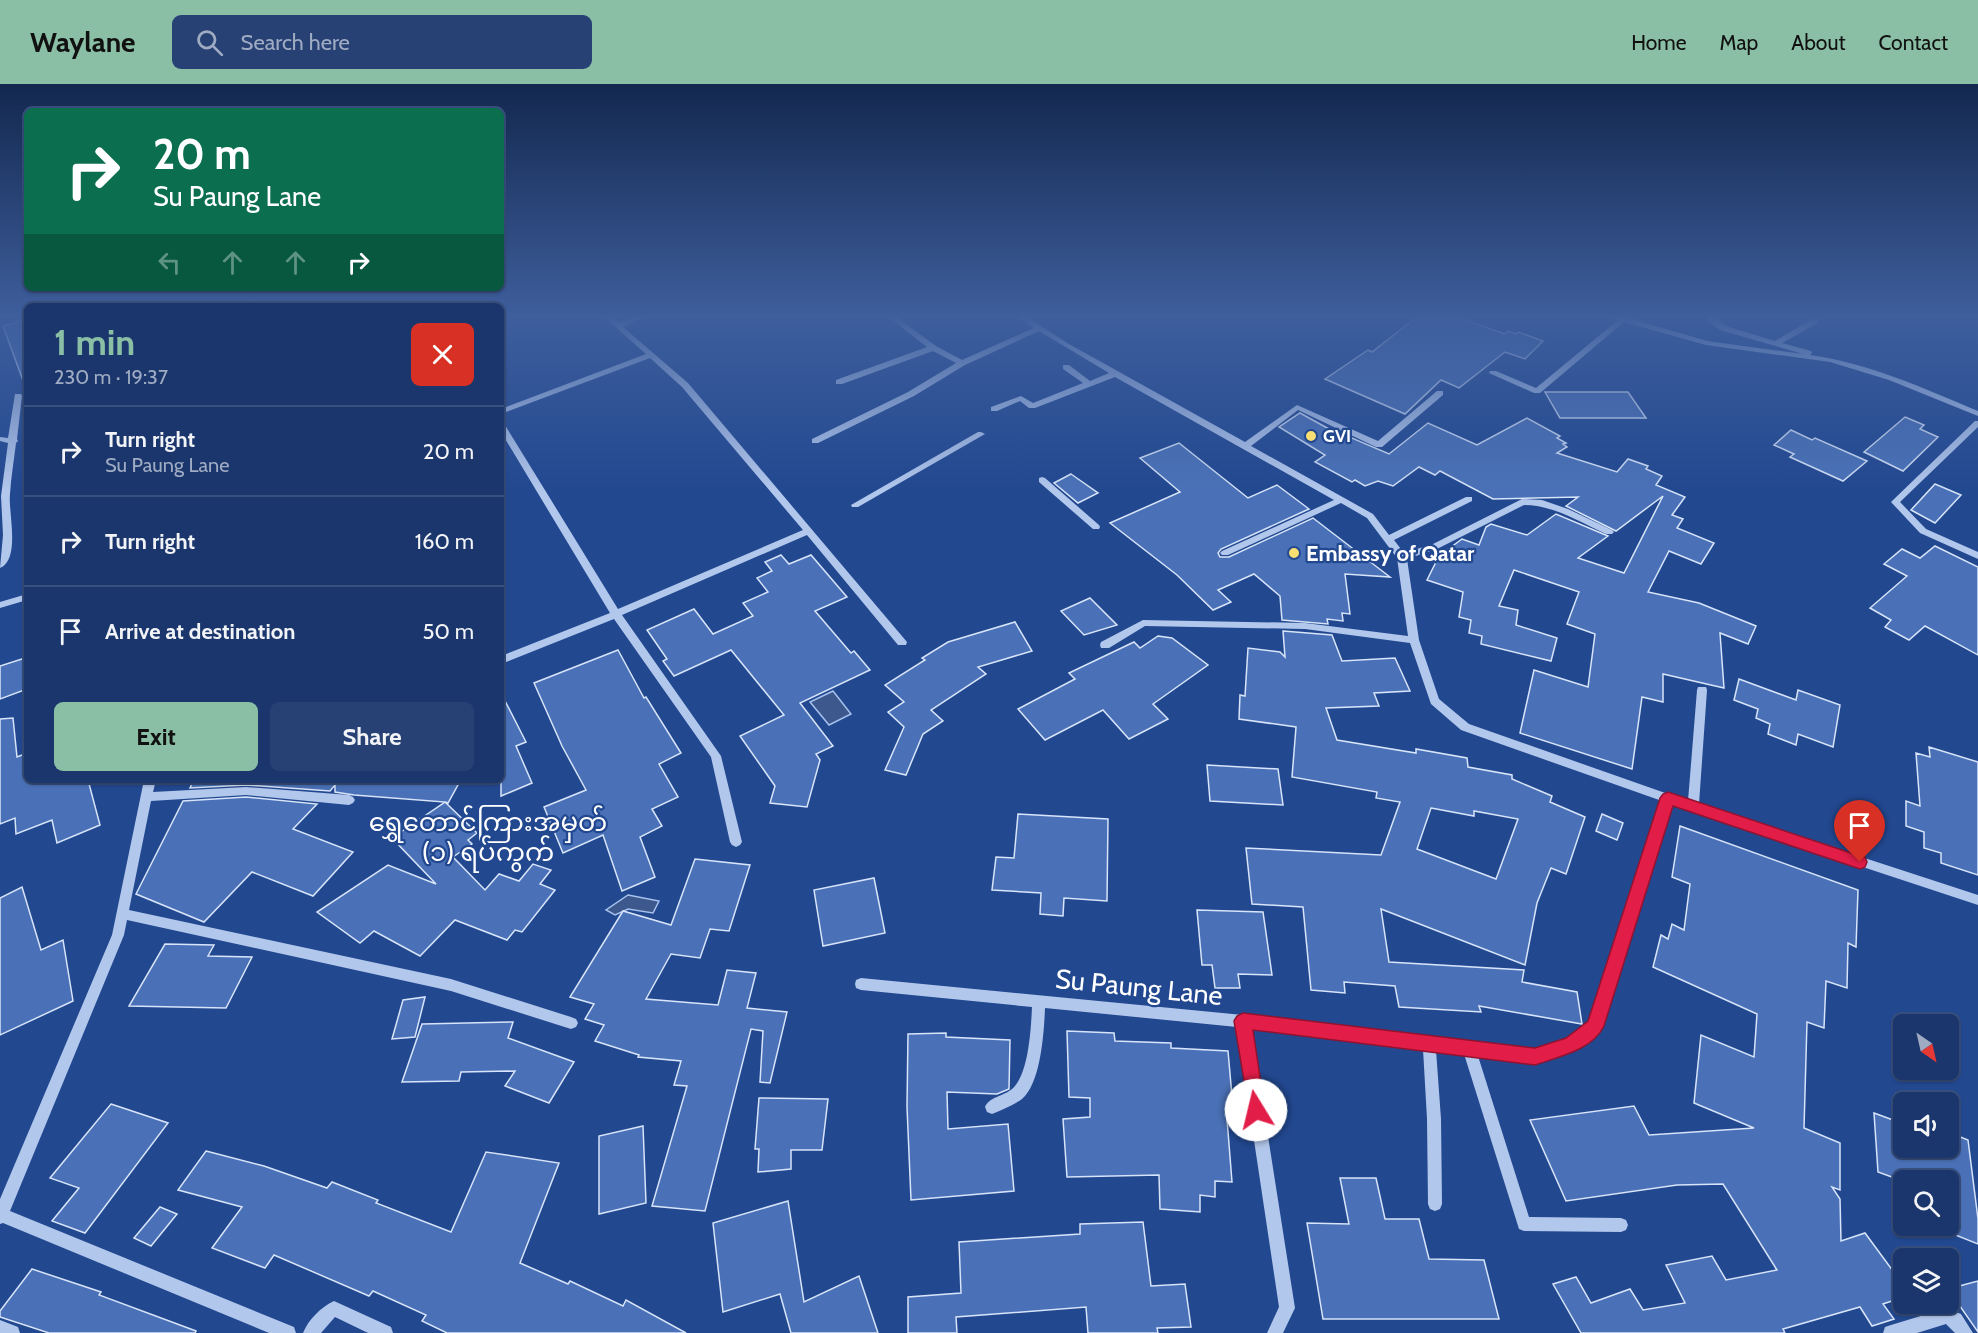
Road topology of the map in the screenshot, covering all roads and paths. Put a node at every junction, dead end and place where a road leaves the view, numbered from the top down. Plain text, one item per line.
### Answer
1 (600, 374) edge
2 (673, 374) edge
3 (860, 374) edge
4 (943, 374) edge
5 (1076, 374) edge
6 (1115, 374) joint
7 (1495, 374) edge
8 (1557, 374) edge
9 (1879, 374) edge
10 (839, 382) dead end
11 (1089, 384) junction
12 (1440, 393) dead end
13 (18, 396) dead end
14 (994, 409) dead end
15 (504, 411) edge
16 (1977, 413) edge
17 (1978, 423) edge
18 (504, 430) edge
19 (981, 434) dead end
20 (0, 439) edge
21 (14, 441) junction
22 (815, 441) dead end
23 (1244, 447) junction
24 (1042, 480) dead end
25 (1469, 499) dead end
26 (1341, 500) junction
27 (855, 505) dead end
28 (1096, 527) dead end
29 (809, 531) junction
30 (1609, 532) dead end
31 (1388, 539) junction
32 (1226, 553) dead end
33 (1978, 556) edge
34 (1402, 557) junction
35 (0, 565) edge
36 (24, 598) edge
37 (0, 605) edge
38 (616, 614) junction
39 (1414, 640) junction
40 (902, 642) dead end
41 (1105, 645) dead end
42 (504, 659) edge
43 (1702, 690) dead end
44 (149, 783) edge
45 (146, 797) junction
46 (1668, 798) junction
47 (349, 800) dead end
48 (1693, 807) junction
49 (736, 842) dead end
50 (1978, 900) edge
51 (123, 914) junction
52 (861, 984) dead end
53 (1039, 1001) junction
54 (1243, 1021) junction
55 (571, 1023) dead end
56 (1428, 1043) junction
57 (1469, 1048) junction
58 (992, 1107) dead end
59 (1435, 1204) dead end
60 (0, 1216) edge
61 (1621, 1226) dead end
62 (0, 1328) edge
63 (12, 1333) edge
64 (288, 1333) edge
65 (311, 1333) edge
66 (385, 1333) edge
67 (1275, 1333) edge
68 (1892, 1333) edge
69 (1965, 1333) edge

1 - 15 street
2 - 29 street
3 - 10 street
4 - 22 street
5 - 11 street
6 - 11 street
6 - 23 street
7 - 8 street
9 - 16 street
11 - 14 street
12 - 23 street
13 - 21 street
17 - 33 street
18 - 38 street
19 - 27 street
20 - 21 street
21 - 35 street
23 - 26 street
24 - 28 street
25 - 31 street
26 - 31 street
26 - 32 street
29 - 38 street
29 - 40 street
30 - 34 street
31 - 34 street
34 - 39 street
36 - 37 street
38 - 42 street
38 - 49 street
39 - 41 street
39 - 46 street
43 - 48 street
44 - 45 street
45 - 47 street
45 - 51 street
46 - 48 street
46 - 57 street, Su Paung Lane
48 - 50 street
51 - 55 street
51 - 60 street
52 - 53 street, Su Paung Lane
53 - 54 street, Su Paung Lane
53 - 58 street
54 - 56 street, Su Paung Lane
54 - 67 street
56 - 57 street, Su Paung Lane
56 - 59 street
57 - 61 street
60 - 64 street
62 - 63 street
65 - 66 street
68 - 69 street

